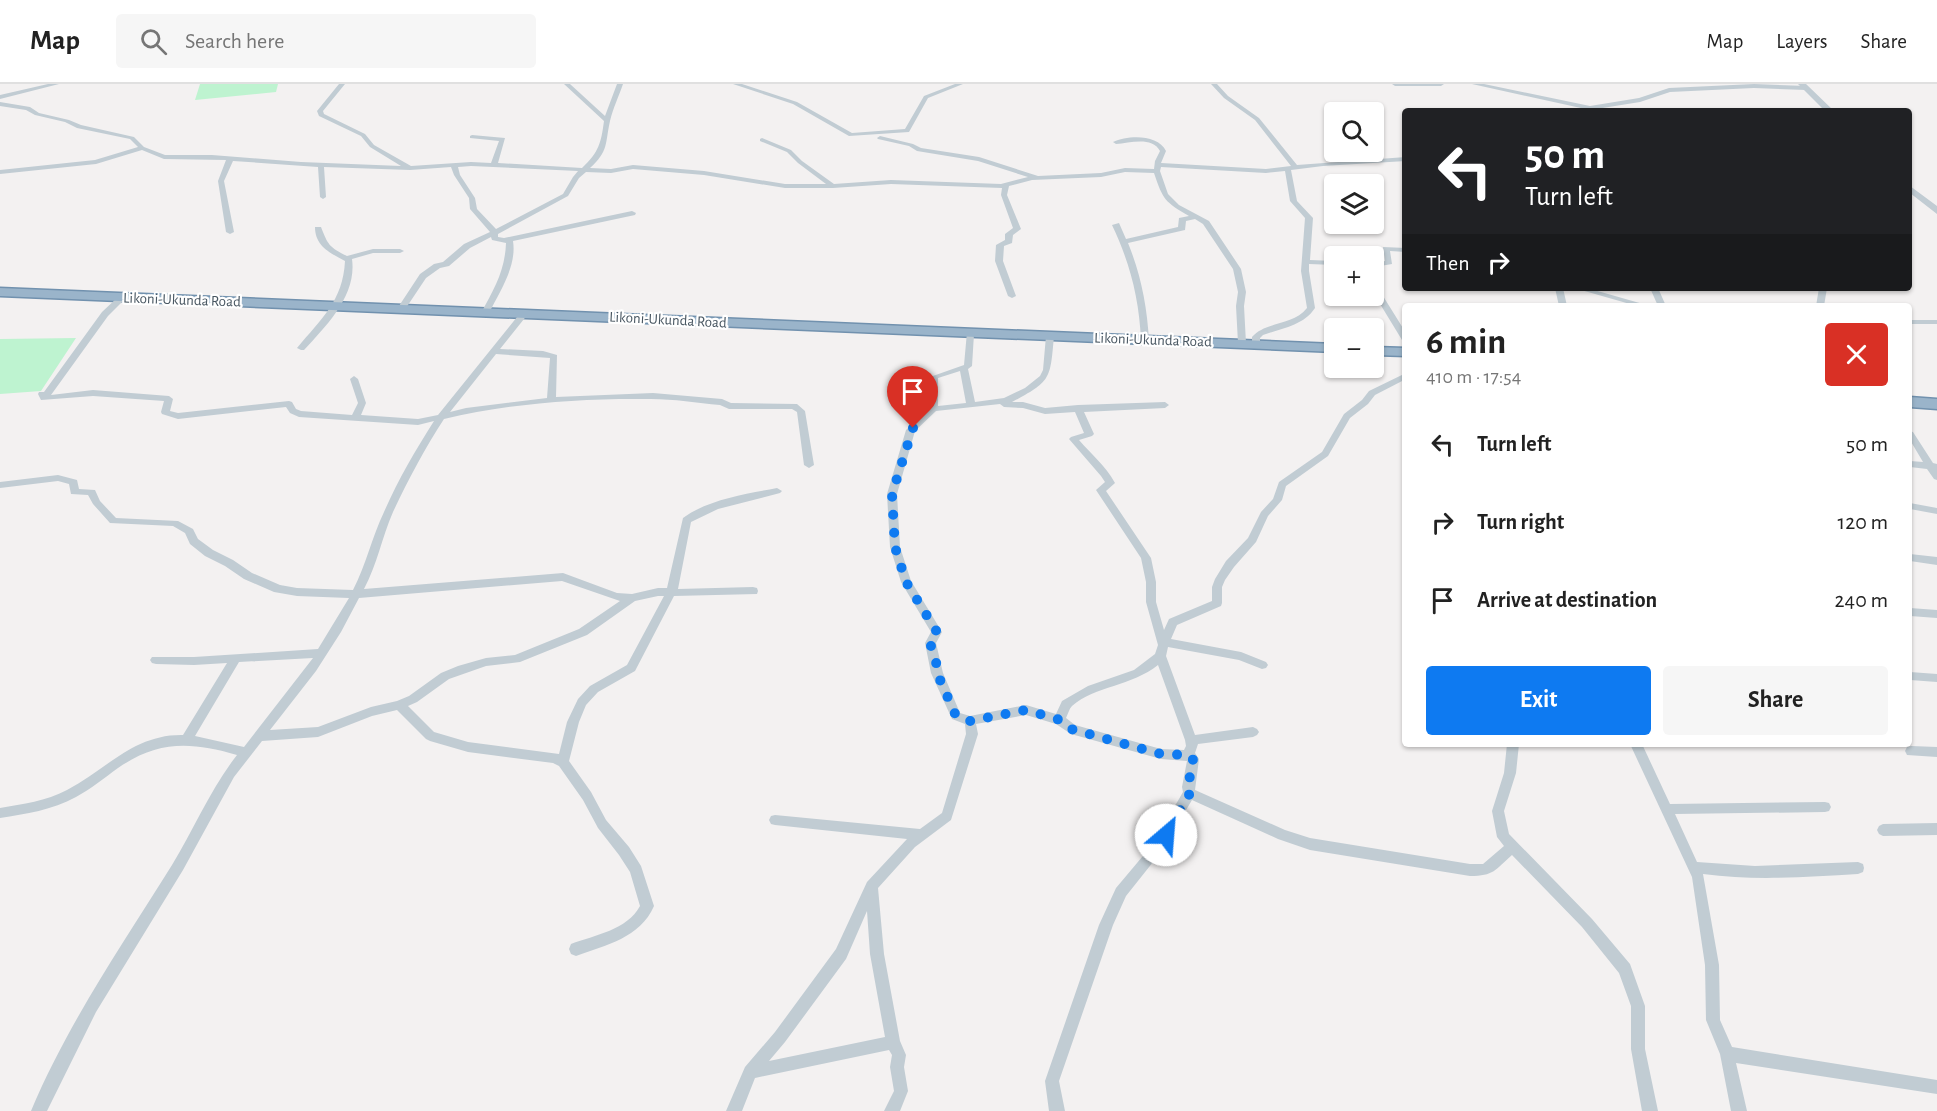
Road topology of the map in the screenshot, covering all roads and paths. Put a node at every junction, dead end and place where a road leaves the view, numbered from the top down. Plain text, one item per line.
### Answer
1 (56, 84) edge
2 (342, 84) edge
3 (567, 84) edge
4 (620, 84) edge
5 (736, 84) edge
6 (960, 84) edge
7 (1214, 84) edge
8 (1395, 84) edge
9 (1441, 84) edge
10 (1475, 84) edge
11 (1804, 86) edge
12 (1, 99) edge
13 (1608, 106) junction
14 (1580, 108) edge
15 (1591, 108) edge
16 (1611, 108) edge
17 (1827, 108) edge
18 (607, 120) junction
19 (870, 135) junction
20 (472, 137) dead end
21 (762, 140) dead end
22 (1116, 142) dead end
23 (142, 148) junction
24 (230, 159) junction
25 (1402, 159) edge
26 (321, 165) junction
27 (454, 165) junction
28 (494, 165) junction
29 (410, 168) junction
30 (1157, 168) junction
31 (583, 169) junction
32 (1292, 169) junction
33 (0, 171) edge
34 (1039, 178) junction
35 (1006, 185) junction
36 (833, 186) junction
37 (1912, 191) edge
38 (323, 197) dead end
39 (1937, 211) edge
40 (632, 213) dead end
41 (1197, 217) junction
42 (1116, 225) dead end
43 (318, 229) dead end
44 (230, 232) dead end
45 (494, 232) junction
46 (506, 240) junction
47 (1125, 242) junction
48 (1402, 250) edge
49 (400, 251) dead end
50 (347, 258) junction
51 (1306, 262) junction
52 (1324, 263) edge
53 (1384, 263) edge
54 (1589, 291) edge
55 (0, 292) edge
56 (1012, 296) dead end
57 (122, 298) junction
58 (1635, 303) edge
59 (1384, 304) edge
60 (337, 307) junction
61 (401, 309) junction
62 (485, 313) junction
63 (524, 314) junction
64 (1912, 322) edge
65 (1937, 322) edge
66 (970, 333) junction
67 (1402, 334) edge
68 (1050, 336) junction
69 (1145, 340) junction
70 (1249, 344) junction
71 (1324, 347) edge
72 (302, 348) dead end
73 (495, 351) junction
74 (1384, 351) edge
75 (1402, 352) edge
76 (964, 369) junction
77 (1402, 377) edge
78 (354, 379) dead end
79 (551, 400) junction
80 (1912, 402) edge
81 (992, 404) junction
82 (1937, 404) edge
83 (1165, 405) dead end
84 (971, 406) junction
85 (1078, 408) junction
86 (933, 409) junction
87 (356, 418) junction
88 (440, 418) junction
89 (1912, 437) edge
90 (1912, 464) edge
91 (808, 465) dead end
92 (1933, 466) edge
93 (1937, 477) edge
94 (0, 485) edge
95 (777, 491) dead end
96 (1912, 506) edge
97 (1937, 511) edge
98 (1912, 558) edge
99 (1937, 561) edge
100 (672, 591) junction
101 (753, 591) dead end
102 (355, 594) junction
103 (632, 598) junction
104 (1912, 612) edge
105 (1937, 614) edge
106 (1162, 648) junction
107 (321, 653) junction
108 (236, 658) junction
109 (156, 660) dead end
110 (1262, 665) dead end
111 (1912, 676) edge
112 (1937, 678) edge
113 (399, 705) junction
114 (1060, 720) junction
115 (970, 721) junction
116 (1253, 732) dead end
117 (259, 736) junction
118 (188, 738) junction
119 (1191, 740) junction
120 (1513, 747) edge
121 (1637, 747) edge
122 (1911, 751) dead end
123 (245, 752) junction
124 (1937, 752) edge
125 (1188, 755) junction
126 (563, 762) junction
127 (1190, 793) junction
128 (1825, 807) dead end
129 (1668, 809) junction
130 (0, 813) edge
131 (775, 820) dead end
132 (1937, 829) edge
133 (1883, 830) dead end
134 (923, 835) junction
135 (1511, 848) junction
136 (1694, 867) junction
137 (1858, 868) dead end
138 (872, 886) junction
139 (576, 949) dead end
140 (893, 1042) junction
141 (1727, 1054) junction
142 (750, 1072) junction
143 (1937, 1087) edge
144 (39, 1111) edge
145 (734, 1111) edge
146 (892, 1111) edge
147 (1057, 1111) edge
148 (1650, 1111) edge
149 (1739, 1111) edge

1 - 12 street
2 - 29 street
3 - 18 street
4 - 18 street
5 - 19 street
6 - 19 street
7 - 32 street
8 - 9 street
10 - 14 street
11 - 13 street
11 - 17 street
12 - 23 street
13 - 15 street
13 - 16 street
18 - 31 street
19 - 34 street
20 - 28 street
21 - 36 street
22 - 30 street
23 - 24 street
23 - 33 street
24 - 26 street
24 - 44 street
25 - 32 street
26 - 29 street
26 - 38 street
27 - 28 street
27 - 29 street
27 - 45 street
28 - 31 street
30 - 32 street
30 - 34 street
30 - 41 street
31 - 36 street
31 - 45 street
32 - 51 street
34 - 35 street
35 - 36 street
35 - 56 street
37 - 39 street
40 - 46 street
41 - 47 street
41 - 70 street
42 - 47 street
43 - 50 street
45 - 46 street
45 - 61 street
46 - 62 street
47 - 69 street
48 - 53 street
49 - 50 street
50 - 60 street
51 - 52 street
51 - 70 street
54 - 58 street
55 - 57 highway, Likoni-Ukunda Road
57 - 60 highway, Likoni-Ukunda Road
57 - 87 street
59 - 67 street
60 - 61 highway, Likoni-Ukunda Road
60 - 72 street
61 - 62 highway, Likoni-Ukunda Road
62 - 63 highway, Likoni-Ukunda Road
63 - 66 highway, Likoni-Ukunda Road
63 - 73 street
64 - 65 street
66 - 68 highway, Likoni-Ukunda Road
66 - 76 street
68 - 69 highway, Likoni-Ukunda Road
68 - 81 street
69 - 70 highway, Likoni-Ukunda Road
70 - 71 highway, Likoni-Ukunda Road
73 - 79 street
73 - 88 street
74 - 75 highway
76 - 84 street
76 - 86 street
77 - 106 street
78 - 87 street
79 - 88 street
79 - 91 street
80 - 82 highway
81 - 84 street
81 - 85 street
83 - 85 street
84 - 86 street
85 - 106 street
86 - 115 street
87 - 88 street
88 - 102 street
89 - 92 street
90 - 92 street
92 - 93 street
94 - 102 street
95 - 100 street
96 - 97 street
98 - 99 street
100 - 101 street
100 - 103 street
100 - 126 street
102 - 103 street
102 - 107 street
103 - 113 street
104 - 105 street
106 - 110 street
106 - 114 street
106 - 119 street
107 - 108 street
107 - 117 street
108 - 109 street
108 - 118 street
111 - 112 street
113 - 117 street
113 - 126 street
114 - 115 street
114 - 125 street
115 - 134 street
116 - 119 street
117 - 123 street
118 - 123 street
118 - 130 street
119 - 125 street
120 - 135 street
121 - 129 street
122 - 124 street
123 - 144 street
125 - 127 street
126 - 139 street
127 - 135 street
127 - 147 street
128 - 129 street
129 - 136 street
131 - 134 street
132 - 133 street
134 - 138 street
135 - 148 street
136 - 137 street
136 - 141 street
138 - 140 street
138 - 142 street
140 - 142 street
140 - 146 street
141 - 143 street
141 - 149 street
142 - 145 street

